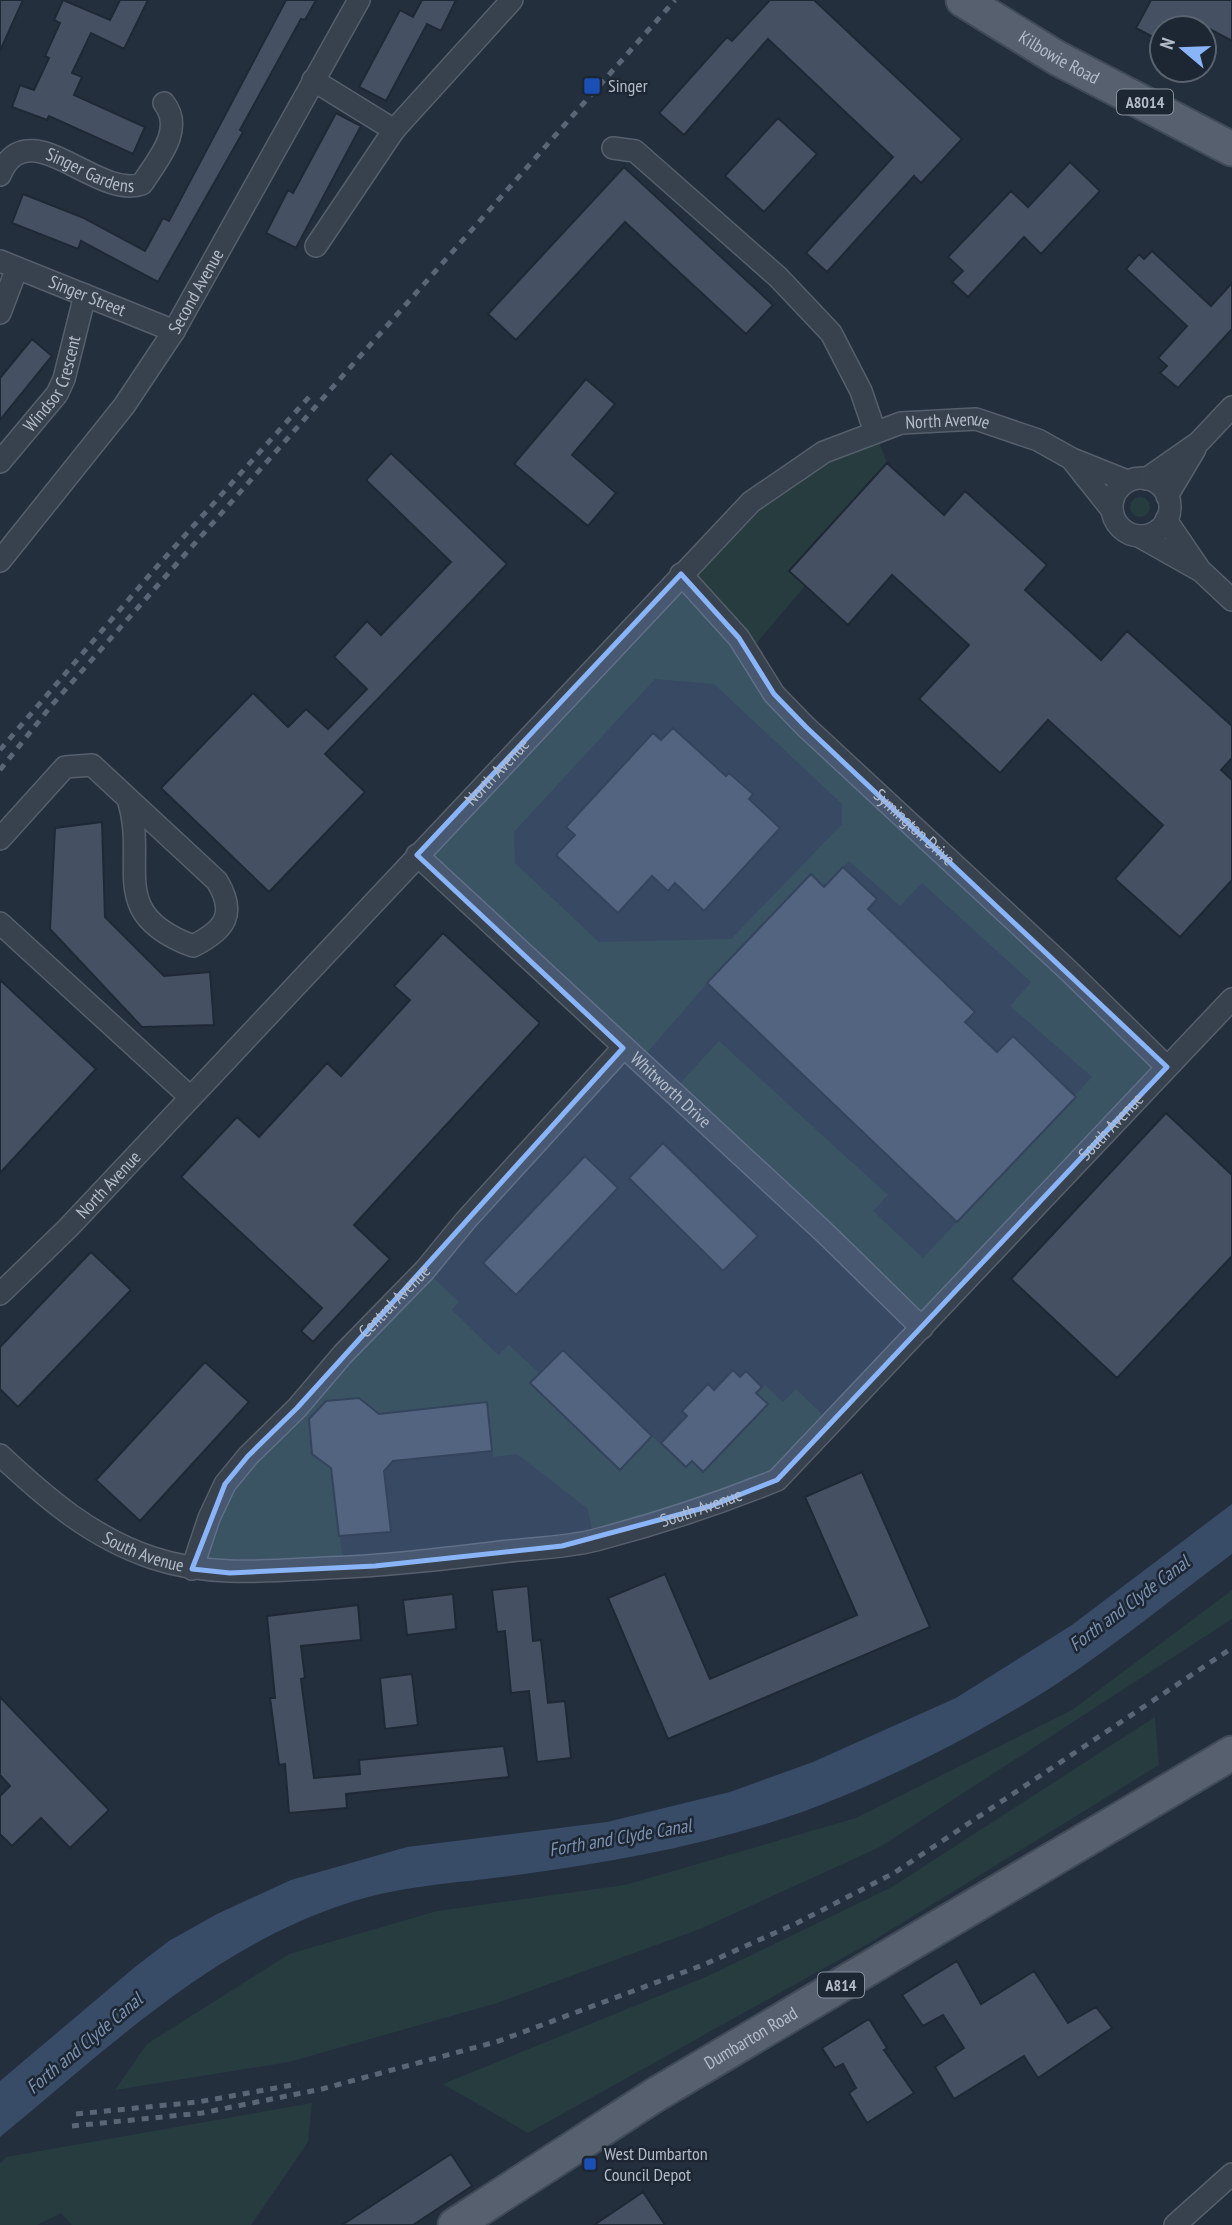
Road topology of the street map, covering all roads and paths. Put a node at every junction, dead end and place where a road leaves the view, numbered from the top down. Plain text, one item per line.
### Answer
1 (359, 0) edge
2 (512, 0) edge
3 (962, 0) edge
4 (313, 80) junction
5 (164, 103) dead end
6 (394, 130) junction
7 (614, 148) dead end
8 (1232, 149) edge
9 (0, 175) edge
10 (316, 246) dead end
11 (9, 265) edge
12 (85, 295) junction
13 (0, 313) edge
14 (174, 331) junction
15 (1232, 407) edge
16 (875, 432) junction
17 (1199, 442) junction
18 (1072, 460) junction
19 (0, 462) edge
20 (1137, 480) junction
21 (1167, 496) junction
22 (1112, 510) junction
23 (1166, 520) junction
24 (1139, 536) junction
25 (0, 561) edge
26 (1201, 571) junction
27 (681, 574) junction
28 (1232, 600) edge
29 (128, 799) junction
30 (0, 839) edge
31 (417, 855) junction
32 (0, 923) edge
33 (1232, 999) edge
34 (624, 1048) junction
35 (1167, 1067) junction
36 (189, 1096) junction
37 (0, 1294) edge
38 (922, 1328) junction
39 (0, 1455) edge
40 (192, 1569) junction
41 (1232, 1753) edge
42 (1232, 2174) edge
43 (455, 2225) edge
44 (1175, 2225) edge

1 - 4 street, Second Avenue
2 - 6 street
3 - 8 main road, Kilbowie Road / A8014
4 - 6 street
4 - 14 street, Second Avenue
5 - 9 street, Singer Gardens
6 - 10 street
7 - 16 street
11 - 12 street, Singer Street
11 - 13 street
12 - 14 street, Singer Street
12 - 19 street, Windsor Crescent
14 - 25 street, Second Avenue
15 - 17 street
16 - 18 street, North Avenue
16 - 27 street, North Avenue
17 - 20 street
17 - 21 street
18 - 20 street, North Avenue
18 - 22 street, North Avenue
20 - 21 street
20 - 22 street
21 - 23 street
22 - 24 street
23 - 24 street
23 - 26 street
24 - 26 street
26 - 28 street
27 - 31 street, North Avenue
27 - 35 street, Symington Drive
29 - 29 street
29 - 30 street
31 - 34 street, Whitworth Drive
31 - 36 street, North Avenue
32 - 36 street
33 - 35 street, South Avenue
34 - 38 street, Whitworth Drive
34 - 40 street, Central Avenue
35 - 38 street, South Avenue
36 - 37 street, North Avenue
38 - 40 street, South Avenue
39 - 40 street, South Avenue
41 - 43 main road, Dumbarton Road / A814
42 - 44 street

